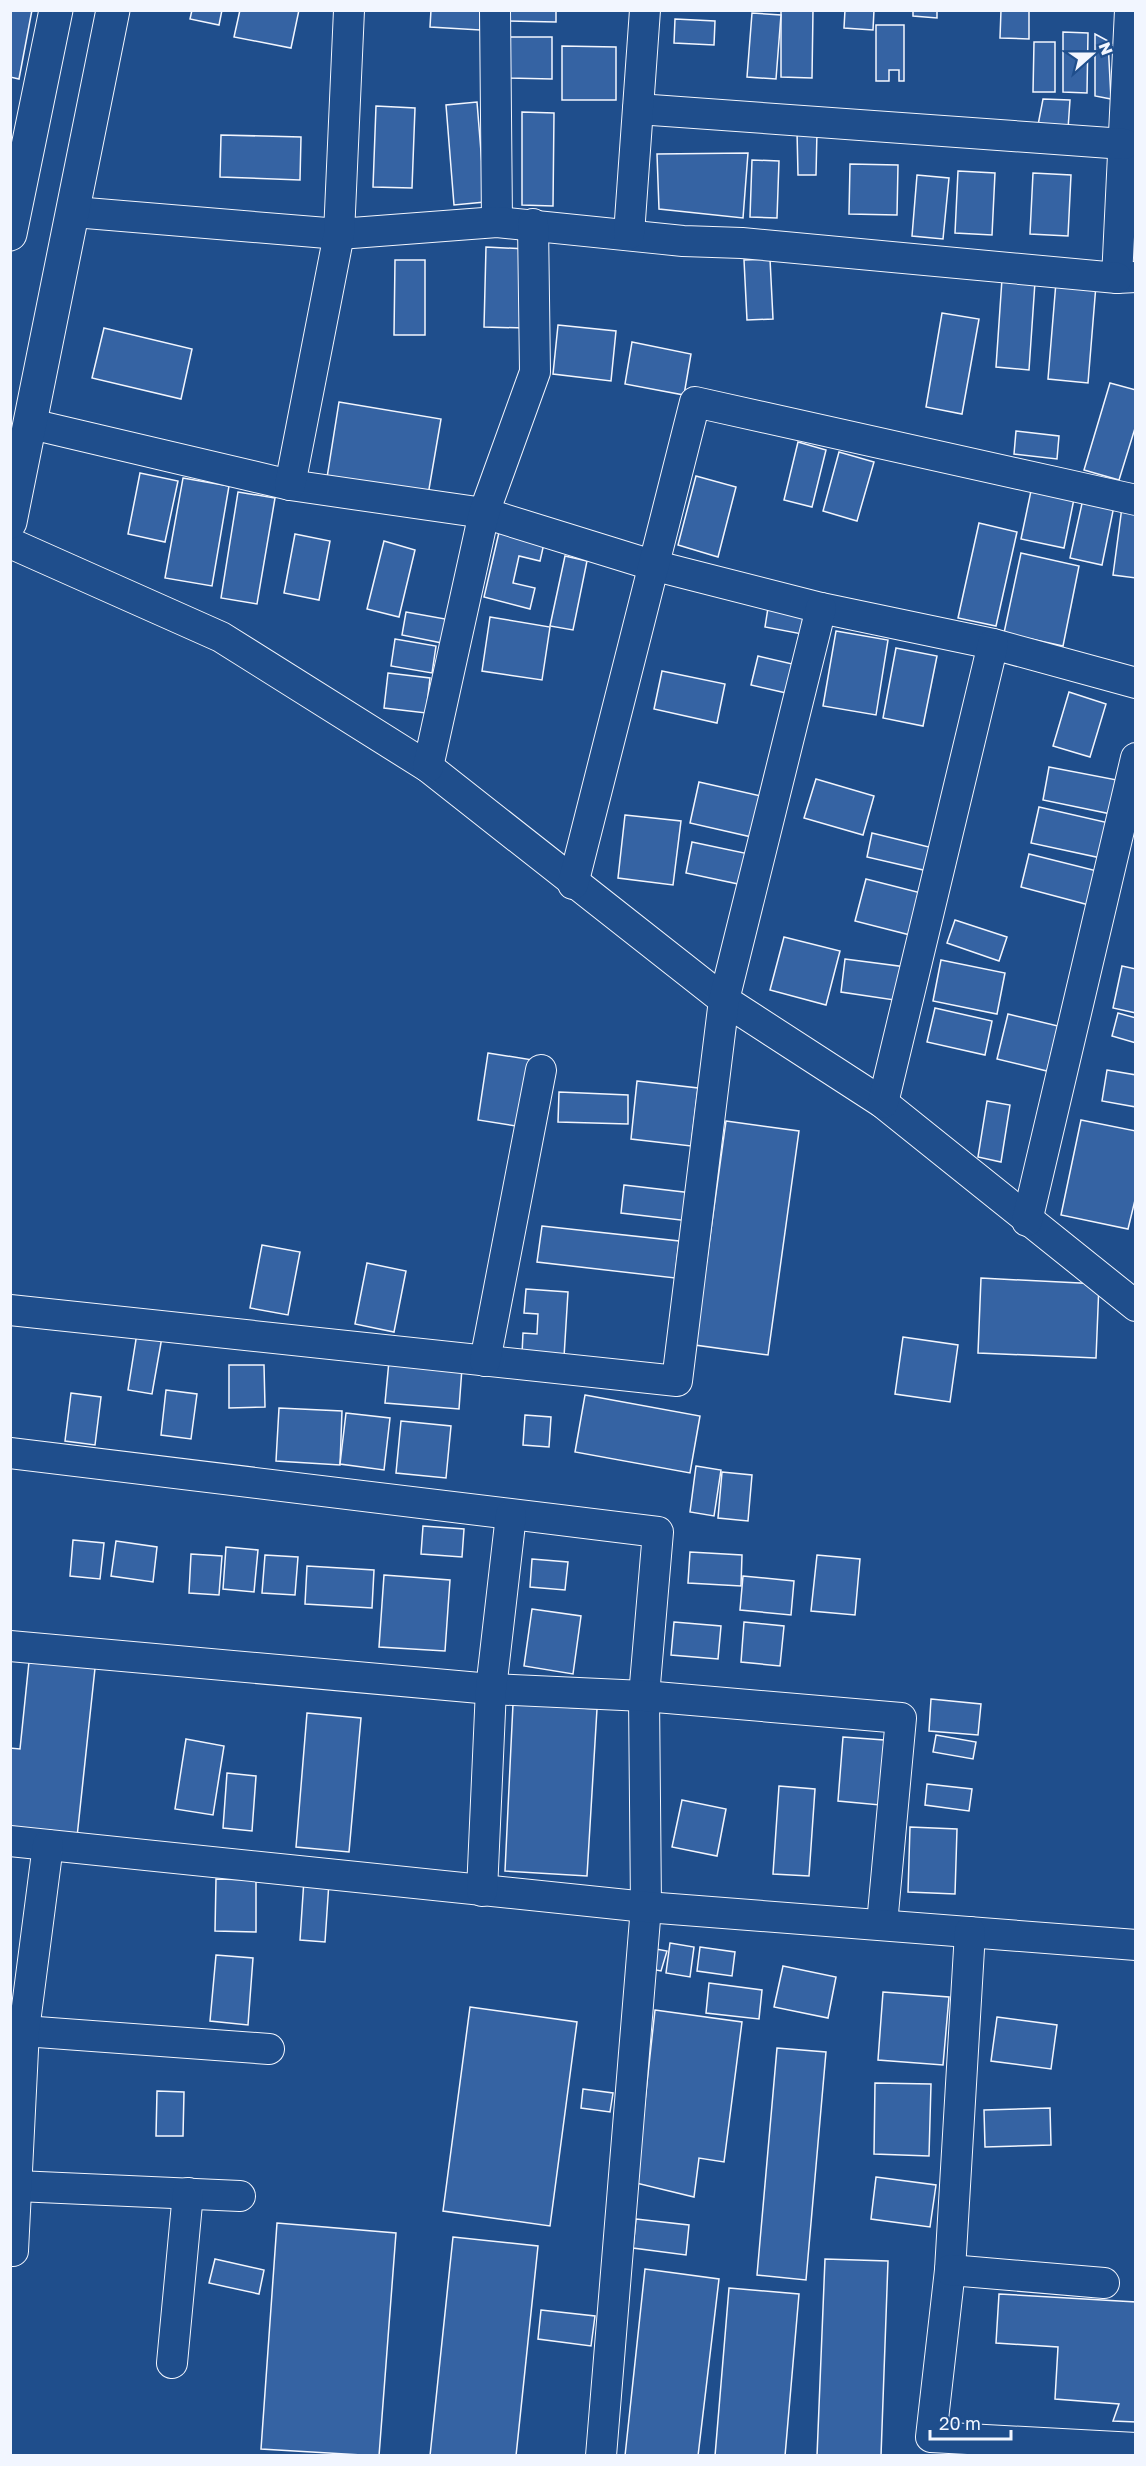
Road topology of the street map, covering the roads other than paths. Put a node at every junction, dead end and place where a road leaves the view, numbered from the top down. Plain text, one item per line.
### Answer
1 (56, 10) edge
2 (113, 10) edge
3 (349, 10) edge
4 (495, 10) edge
5 (645, 10) edge
6 (1130, 10) edge
7 (638, 109) junction
8 (20, 132) edge
9 (1124, 144) junction
10 (74, 212) junction
11 (497, 222) junction
12 (533, 224) junction
13 (10, 234) edge
14 (339, 234) junction
15 (629, 234) junction
16 (1126, 278) edge
17 (31, 424) junction
18 (290, 485) junction
19 (1136, 500) edge
20 (484, 513) junction
21 (10, 522) edge
22 (10, 543) edge
23 (652, 565) junction
24 (821, 608) junction
25 (993, 644) junction
26 (1136, 683) edge
27 (1136, 758) edge
28 (428, 767) junction
29 (573, 884) junction
30 (724, 1000) junction
31 (541, 1070) dead end
32 (883, 1103) junction
33 (1027, 1221) junction
34 (1136, 1306) edge
35 (10, 1310) edge
36 (485, 1361) junction
37 (10, 1454) edge
38 (511, 1515) junction
39 (10, 1646) edge
40 (491, 1689) junction
41 (644, 1696) junction
42 (10, 1841) edge
43 (48, 1845) junction
44 (482, 1891) junction
45 (646, 1906) junction
46 (882, 1924) junction
47 (970, 1932) junction
48 (1136, 1945) edge
49 (17, 2030) edge
50 (268, 2049) dead end
51 (17, 2186) junction
52 (188, 2193) junction
53 (240, 2196) dead end
54 (13, 2251) dead end
55 (950, 2270) junction
56 (1104, 2283) dead end
57 (172, 2363) dead end
58 (931, 2446) edge
59 (1136, 2448) edge
60 (601, 2456) edge

1 - 8 highway
2 - 10 highway
3 - 14 street
4 - 11 street
5 - 7 street
6 - 9 street
7 - 9 street
7 - 15 street
8 - 13 highway
9 - 16 street
10 - 14 street
10 - 17 highway
11 - 12 street
11 - 14 street
12 - 15 street
12 - 20 street
14 - 18 street
15 - 16 street
17 - 18 street
17 - 21 highway
18 - 20 street
19 - 23 street
20 - 23 street
20 - 28 street
22 - 28 street
23 - 24 street
23 - 29 street
24 - 25 street
24 - 30 street
25 - 26 street
25 - 32 street
27 - 33 street
28 - 29 street
29 - 30 street
30 - 32 street
30 - 36 street
31 - 36 street
32 - 33 street
33 - 34 street
35 - 36 street
37 - 38 street
38 - 40 street
38 - 41 street
39 - 40 street
40 - 41 street
40 - 44 street
41 - 45 street
41 - 46 street
42 - 43 street
43 - 44 street
43 - 49 street
44 - 45 street
45 - 46 street
45 - 60 street
46 - 47 street
47 - 48 street
47 - 55 street
49 - 50 street
49 - 51 street
51 - 52 street
51 - 54 street
52 - 53 street
52 - 57 street
55 - 56 street
55 - 58 street
58 - 59 street

